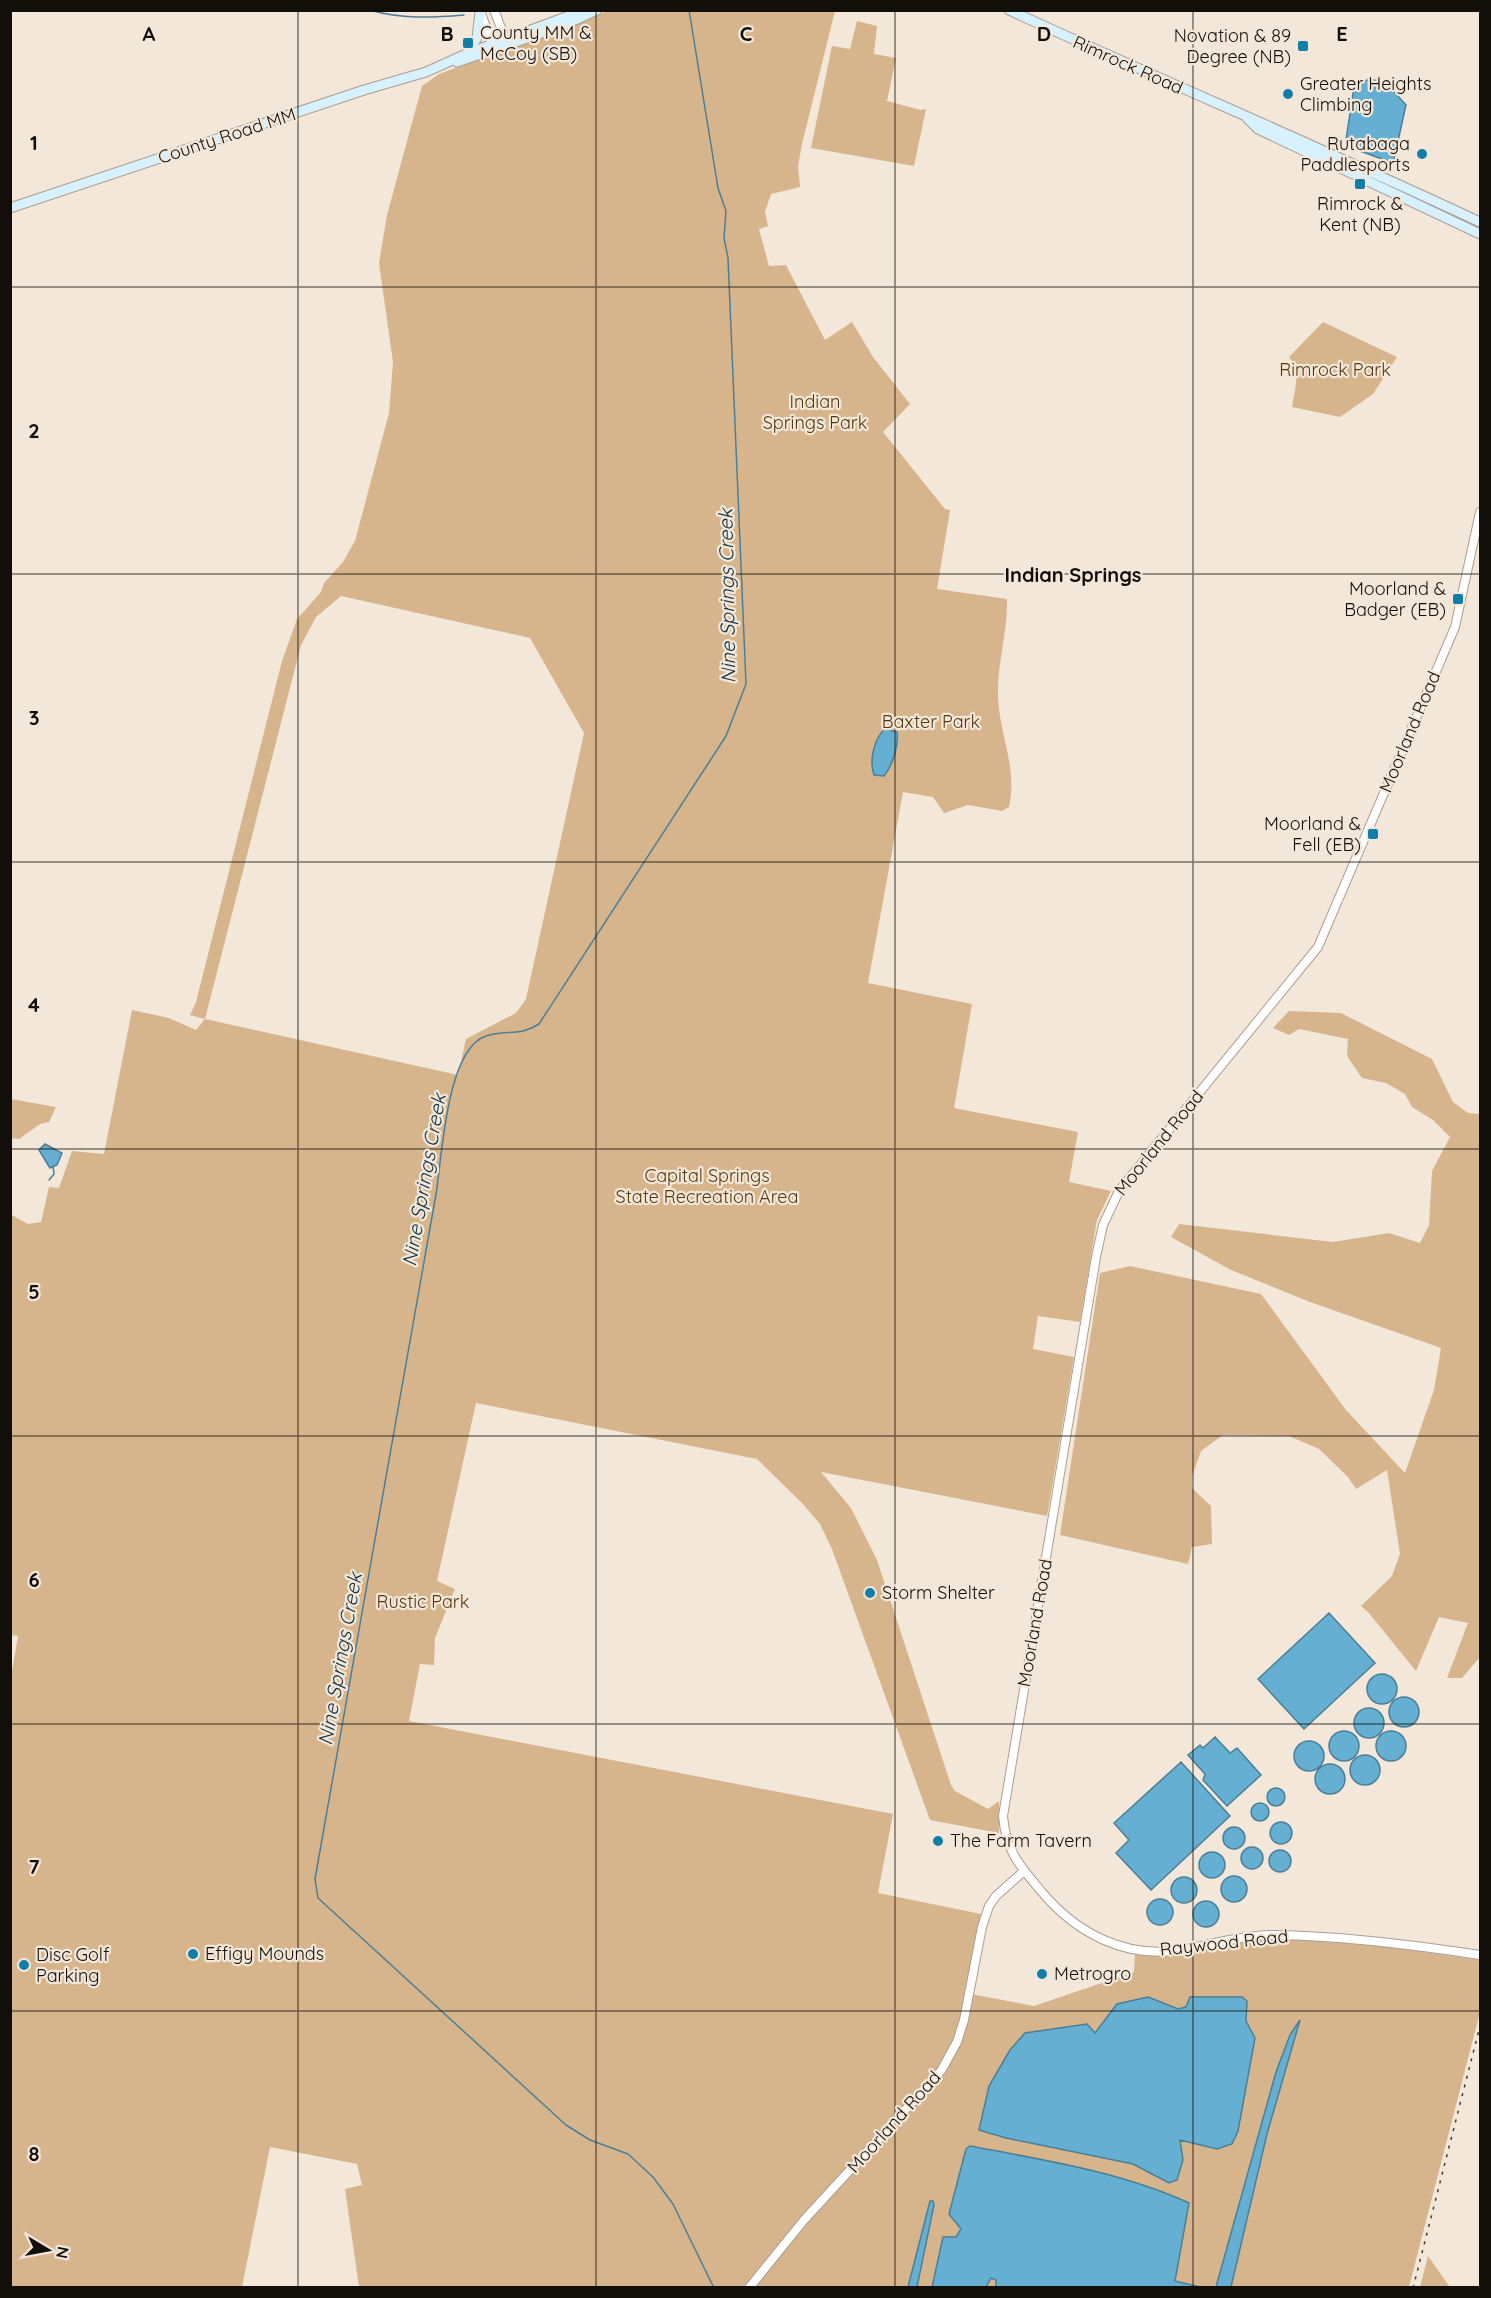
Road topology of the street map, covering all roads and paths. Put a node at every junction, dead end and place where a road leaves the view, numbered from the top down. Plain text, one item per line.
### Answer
1 (494, 10) edge
2 (585, 10) edge
3 (597, 10) edge
4 (1009, 10) edge
5 (480, 11) edge
6 (507, 43) junction
7 (494, 47) junction
8 (466, 54) junction
9 (443, 65) junction
10 (1247, 117) junction
11 (10, 208) edge
12 (1480, 222) edge
13 (1480, 234) edge
14 (1480, 512) edge
15 (1004, 1834) joint
16 (1024, 1871) junction
17 (1480, 1955) edge
18 (749, 2288) edge

1 - 6 street
2 - 6 main road, County Road MM
3 - 6 main road, County Road MM
4 - 10 main road, Rimrock Road
5 - 7 street
5 - 8 main road
6 - 7 main road, County Road MM
7 - 8 main road, County Road MM
7 - 9 main road, County Road MM
8 - 9 main road, County Road MM
9 - 11 main road, County Road MM
10 - 12 main road, Rimrock Road
10 - 13 main road, Rimrock Road
14 - 15 street, Moorland Road
15 - 16 street, Raywood Road
16 - 17 street, Raywood Road
16 - 18 street, Moorland Road

